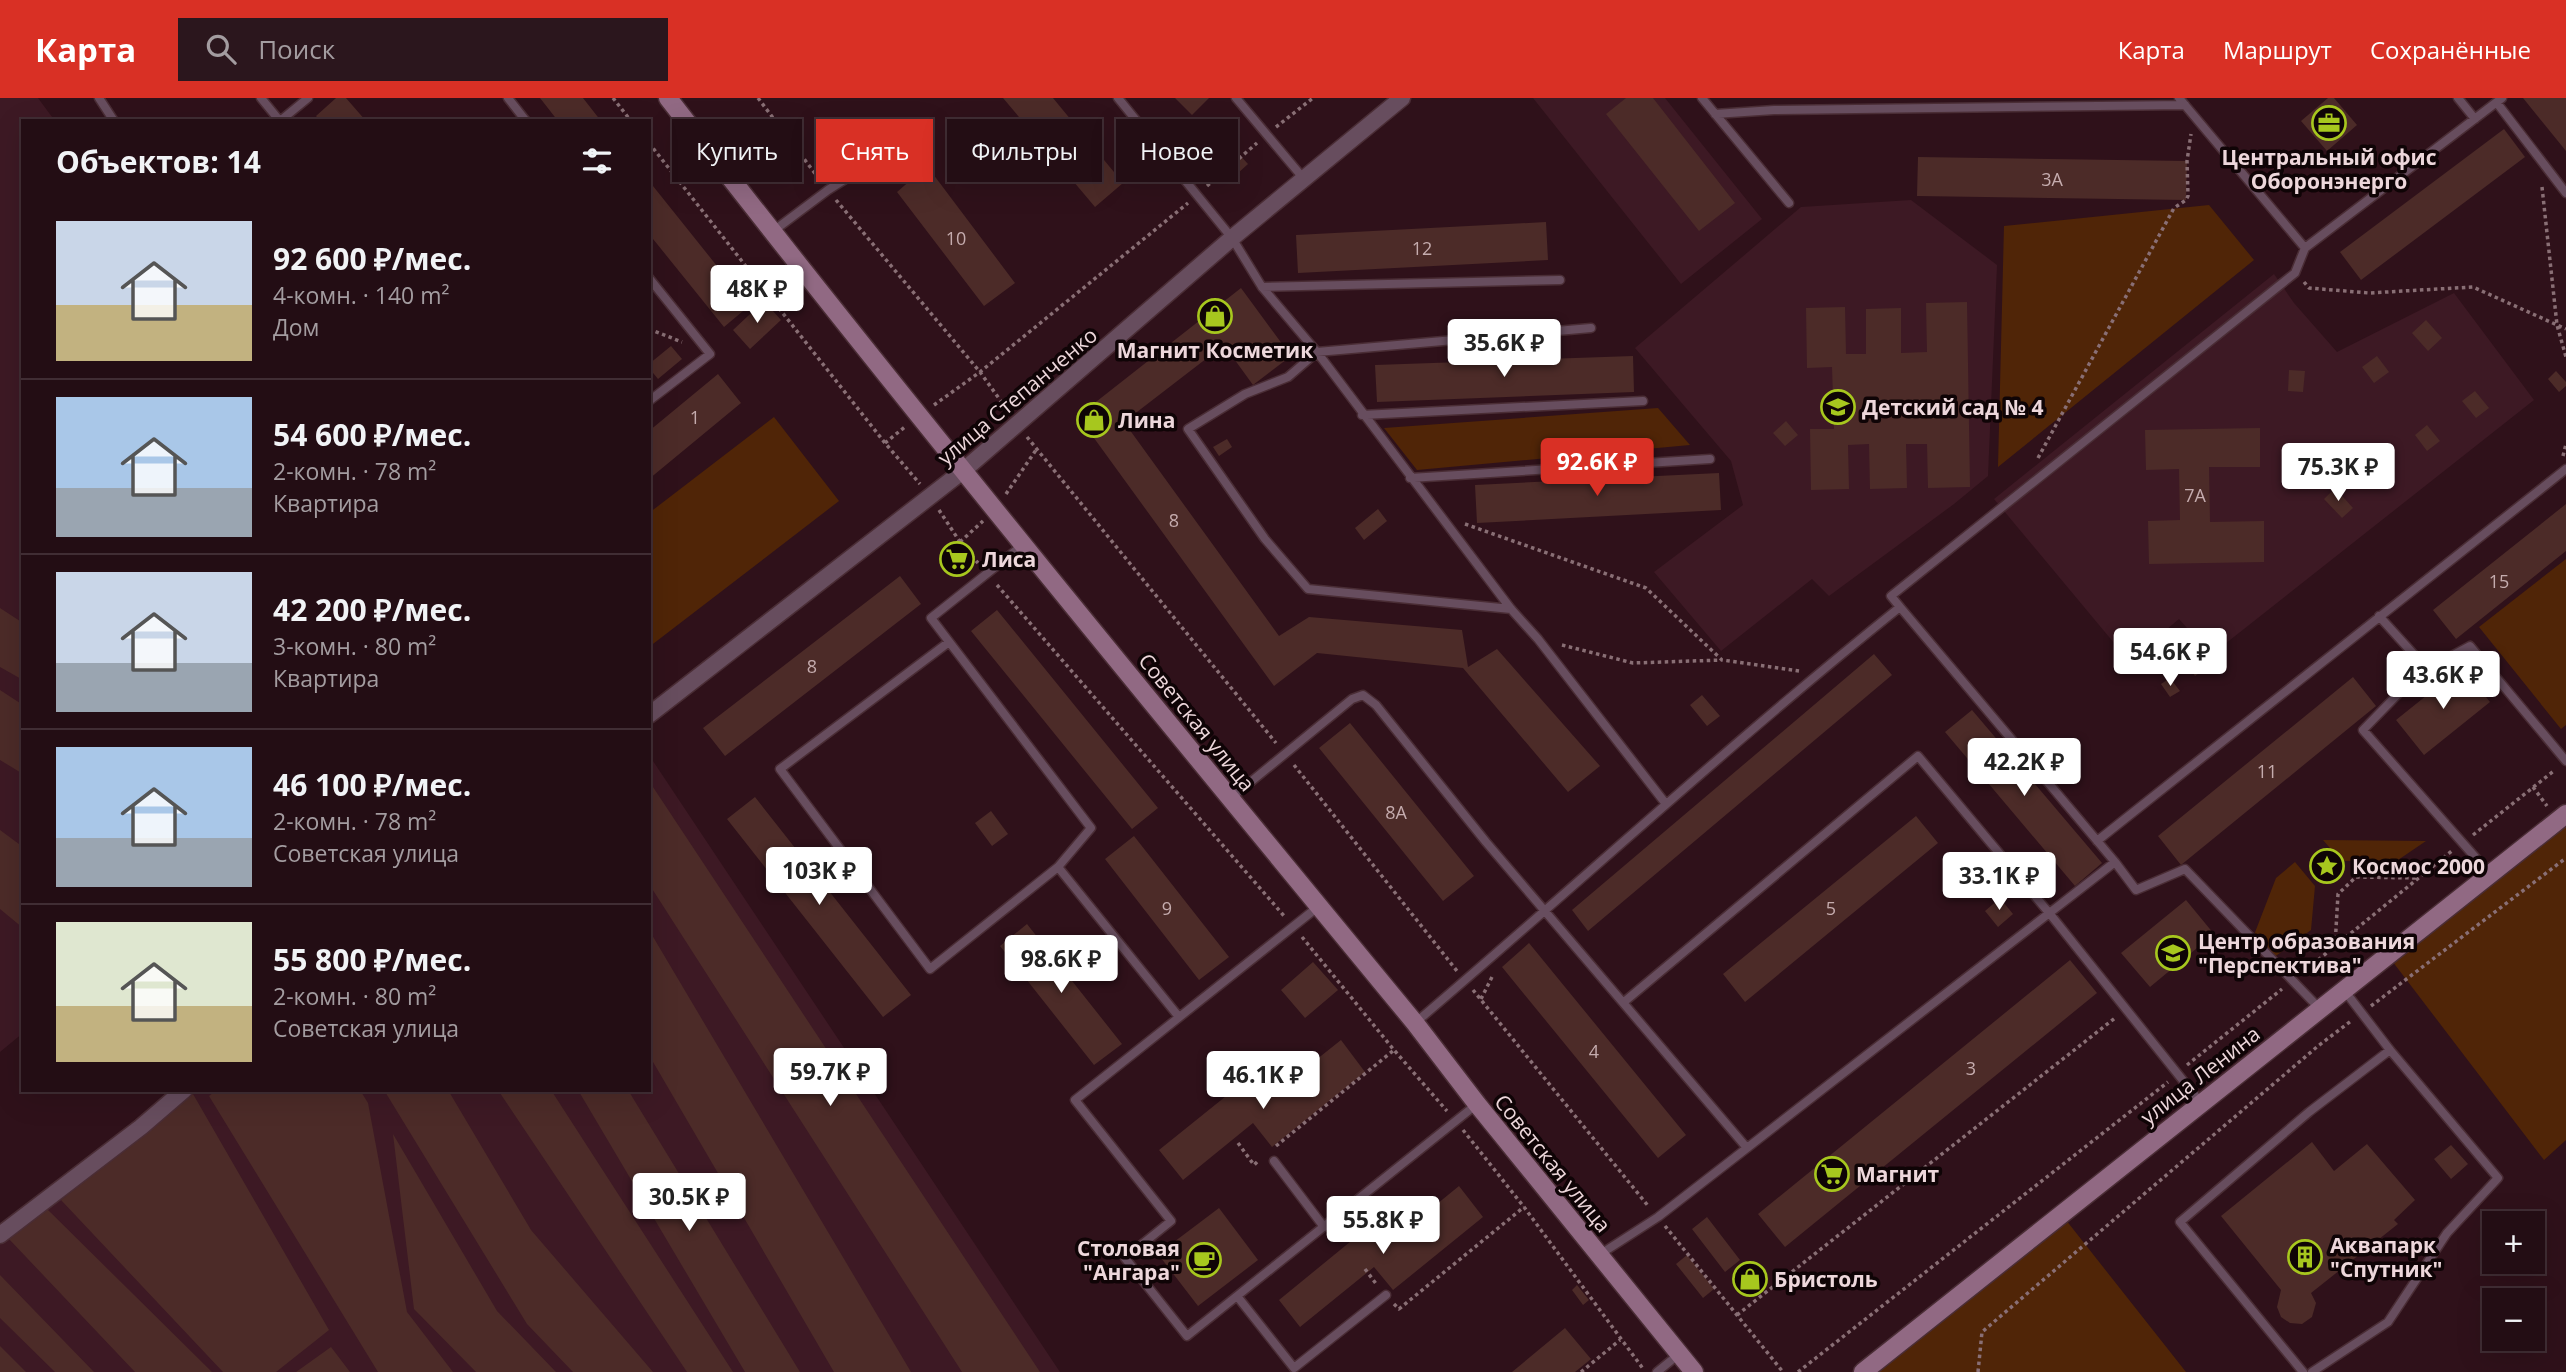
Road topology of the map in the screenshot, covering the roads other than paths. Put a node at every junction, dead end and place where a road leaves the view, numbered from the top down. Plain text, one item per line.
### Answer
1 (99, 98) edge
2 (261, 98) edge
3 (308, 98) edge
4 (508, 98) edge
5 (668, 98) edge
6 (1118, 98) edge
7 (1236, 98) edge
8 (1402, 98) edge
9 (1702, 98) edge
10 (2458, 98) edge
11 (2500, 100) edge
12 (2182, 102) edge
13 (1715, 114) junction
14 (113, 119) edge
15 (278, 119) edge
16 (280, 119) edge
17 (524, 119) edge
18 (2475, 120) junction
19 (1304, 180) junction
20 (841, 182) edge
21 (2566, 193) edge
22 (1789, 203) dead end
23 (772, 232) junction
24 (1232, 238) junction
25 (2305, 248) junction
26 (1560, 279) dead end
27 (651, 280) edge
28 (1262, 287) junction
29 (1591, 328) dead end
30 (1317, 352) junction
31 (651, 399) edge
32 (1643, 401) dead end
33 (1362, 415) junction
34 (1710, 459) dead end
35 (2566, 469) edge
36 (964, 470) junction
37 (1410, 478) junction
38 (1023, 545) junction
39 (1900, 607) junction
40 (1511, 609) junction
41 (2379, 616) junction
42 (949, 642) junction
43 (2427, 670) junction
44 (651, 713) edge
45 (2566, 761) edge
46 (1230, 799) junction
47 (1666, 804) junction
48 (2566, 814) edge
49 (2096, 841) junction
50 (2115, 862) junction
51 (1058, 867) junction
52 (2490, 874) junction
53 (1319, 906) junction
54 (1545, 912) junction
55 (2050, 914) junction
56 (2344, 990) junction
57 (1624, 1002) junction
58 (2320, 1009) junction
59 (1179, 1017) junction
60 (1415, 1023) junction
61 (2390, 1049) junction
62 (182, 1092) edge
63 (2202, 1103) junction
64 (1477, 1104) junction
65 (1747, 1148) junction
66 (1275, 1161) dead end
67 (1324, 1227) junction
68 (0, 1235) edge
69 (1599, 1255) junction
70 (1386, 1295) road end
71 (1237, 1296) junction
72 (1679, 1354) junction
73 (1657, 1372) edge
74 (1694, 1372) edge
75 (1863, 1372) edge
76 (2303, 1372) edge
77 (2312, 1372) edge

1 - 14 lane
2 - 15 lane
3 - 16 lane
4 - 17 lane
5 - 23 street, Советская улица
6 - 24 lane
7 - 19 lane
8 - 19 street, улица Степанченко
9 - 13 lane
10 - 18 lane
11 - 18 lane
11 - 21 lane
12 - 13 lane
12 - 25 lane
13 - 22 lane
18 - 25 lane
19 - 24 street, улица Степанченко
20 - 23 lane
23 - 36 street, Советская улица
24 - 28 lane
24 - 36 street, улица Степанченко
25 - 39 lane
26 - 28 lane
27 - 31 lane
28 - 30 lane
29 - 30 lane
30 - 33 lane
30 - 40 lane
32 - 33 lane
33 - 37 lane
34 - 37 lane
35 - 41 lane
36 - 38 street, Советская улица
36 - 44 street, улица Степанченко
37 - 40 lane
38 - 42 lane
38 - 46 street, Советская улица
39 - 47 lane
39 - 49 lane
40 - 47 lane
41 - 43 lane
41 - 49 lane
42 - 51 lane
42 - 51 lane
43 - 45 lane
43 - 52 lane
46 - 53 street, Советская улица
46 - 54 lane
47 - 54 lane
48 - 52 street, улица Ленина
49 - 50 lane
50 - 55 lane
50 - 58 lane
51 - 59 lane
52 - 56 street, улица Ленина
53 - 59 lane
53 - 60 street, Советская улица
54 - 57 lane
54 - 60 lane
55 - 57 lane
55 - 63 lane
55 - 65 lane
56 - 58 street, улица Ленина
56 - 61 lane
57 - 65 lane
58 - 63 street, улица Ленина
59 - 71 lane
60 - 64 street, Советская улица
61 - 76 lane
61 - 77 lane
62 - 68 street
63 - 75 street, улица Ленина
64 - 67 lane
64 - 69 street, Советская улица
65 - 69 lane
66 - 67 lane
67 - 71 lane
69 - 72 street, Советская улица
70 - 71 lane
72 - 73 lane
72 - 74 street, Советская улица

